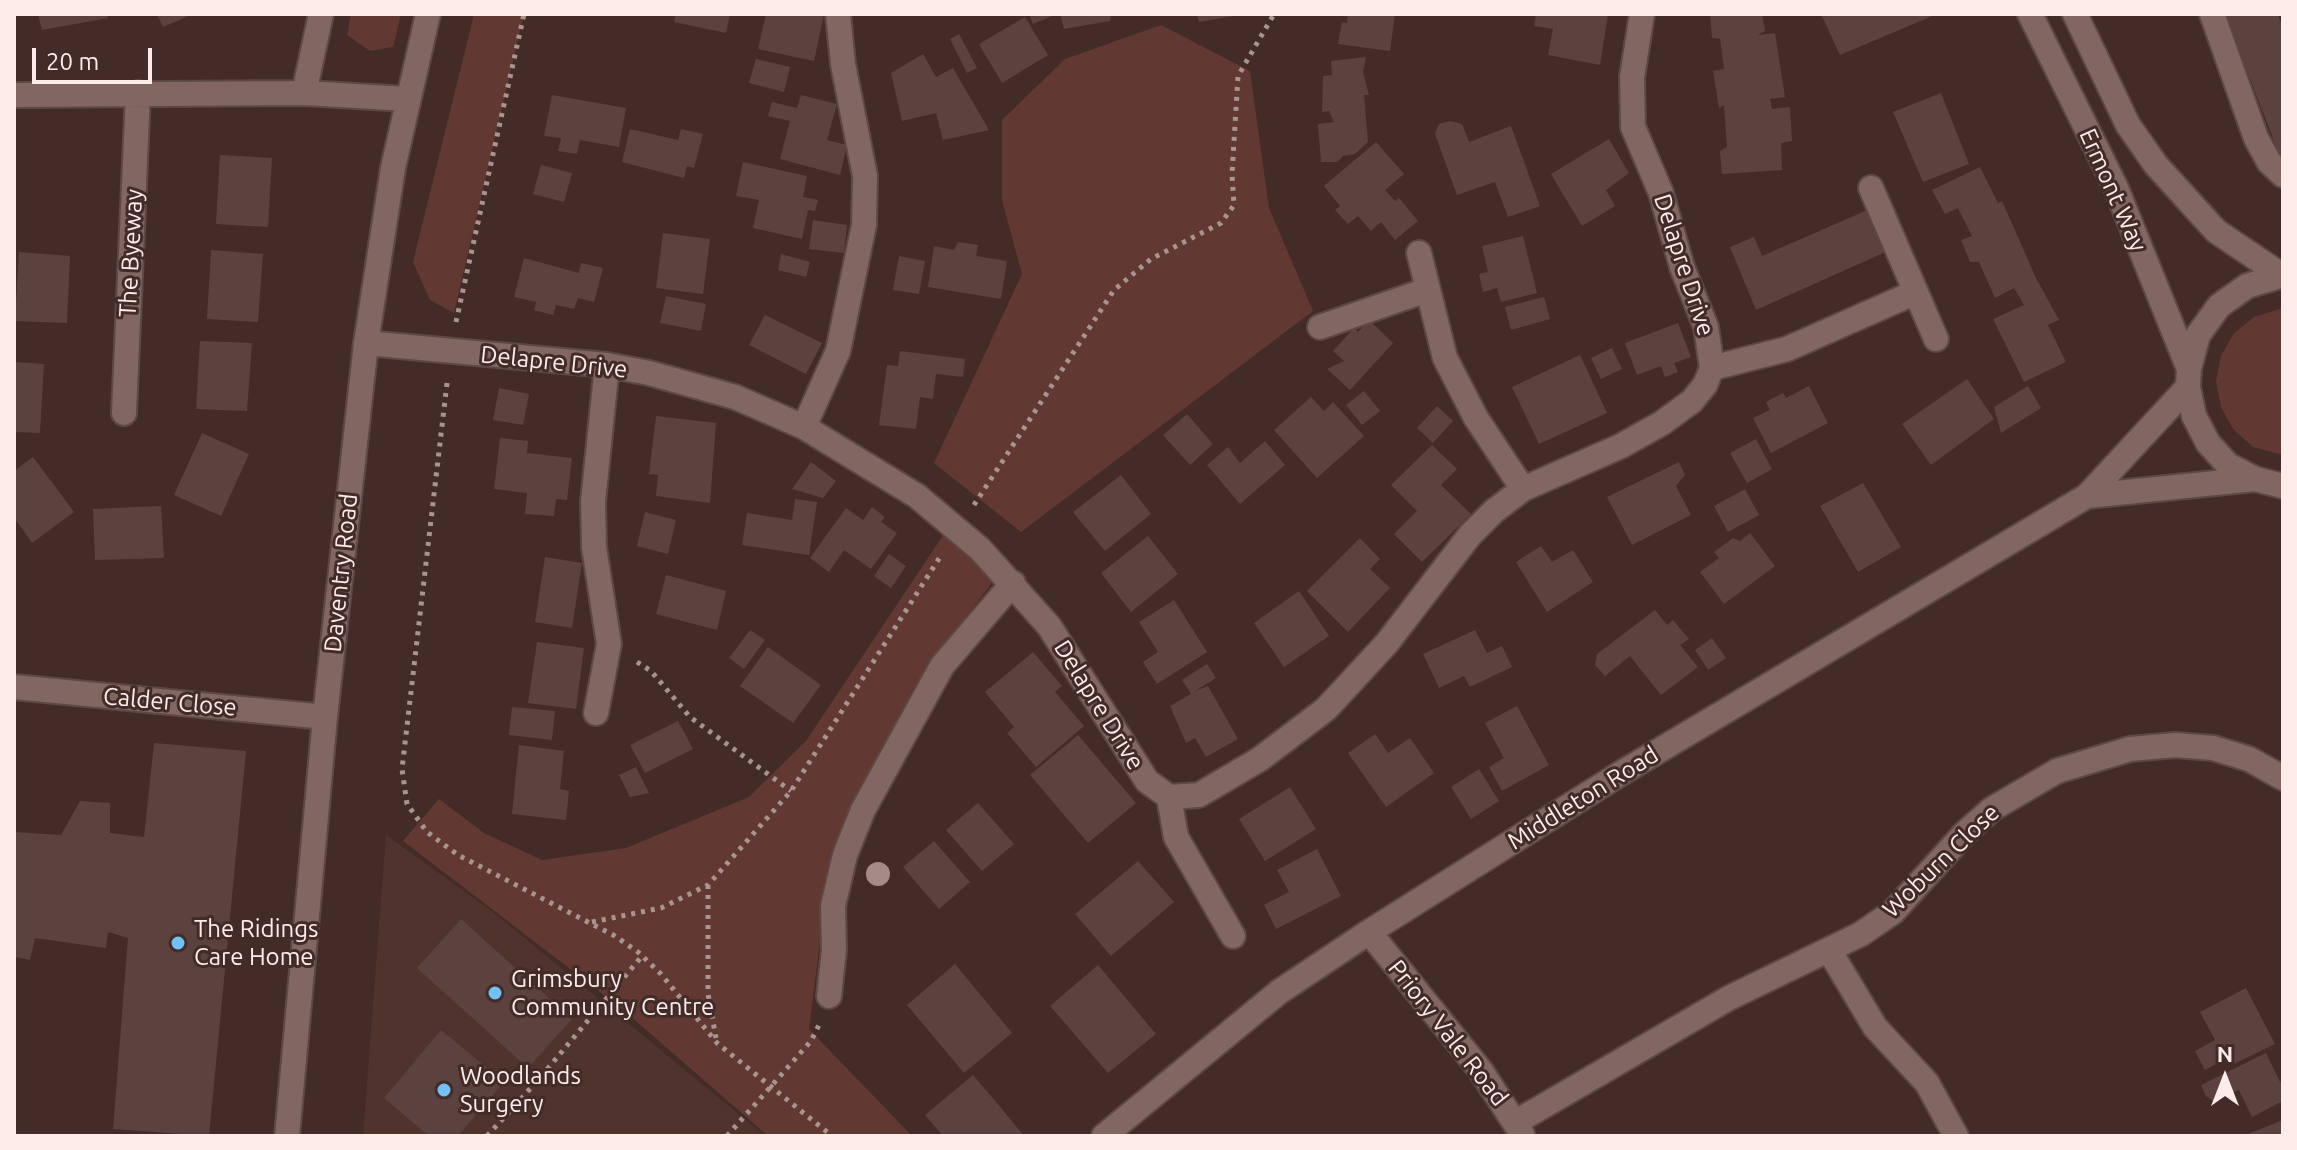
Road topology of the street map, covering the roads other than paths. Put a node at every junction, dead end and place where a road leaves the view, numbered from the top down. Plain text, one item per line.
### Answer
1 (321, 14) edge
2 (428, 14) edge
3 (838, 14) edge
4 (1642, 14) edge
5 (2030, 14) edge
6 (2075, 14) edge
7 (2212, 14) edge
8 (138, 93) junction
9 (304, 93) junction
10 (14, 95) edge
11 (407, 99) junction
12 (2283, 175) edge
13 (1871, 188) dead end
14 (1419, 253) dead end
15 (2282, 275) edge
16 (1427, 290) junction
17 (1916, 292) junction
18 (1320, 327) dead end
19 (1936, 339) dead end
20 (366, 343) junction
21 (607, 365) junction
22 (1712, 368) junction
23 (2188, 378) junction
24 (124, 413) dead end
25 (804, 427) junction
26 (2255, 479) junction
27 (2283, 486) edge
28 (1523, 489) junction
29 (2087, 496) junction
30 (1013, 583) junction
31 (14, 687) edge
32 (596, 713) dead end
33 (325, 717) junction
34 (2283, 778) edge
35 (1169, 797) junction
36 (1369, 932) junction
37 (1233, 936) dead end
38 (1829, 950) junction
39 (829, 996) road end
40 (1519, 1129) edge
41 (287, 1136) edge
42 (1104, 1136) edge
43 (1956, 1136) edge

1 - 9 street
2 - 11 street, Daventry Road
3 - 25 street
4 - 22 street, Delapre Drive
5 - 23 street, Ermont Way
6 - 15 street, Ermont Way
7 - 12 street
8 - 9 street
8 - 10 street
8 - 24 street, The Byeway
9 - 11 street
11 - 20 street, Daventry Road
13 - 17 street
14 - 16 street
15 - 23 street
16 - 18 street
16 - 28 street
17 - 19 street
17 - 22 street
20 - 21 street, Delapre Drive
20 - 33 street, Daventry Road
21 - 25 street, Delapre Drive
21 - 32 street
22 - 28 street, Delapre Drive
23 - 26 street, Ermont Way
23 - 29 street, Middleton Road
25 - 30 street, Delapre Drive
26 - 27 street
26 - 29 street, Middleton Road
28 - 35 street, Delapre Drive
29 - 36 street, Middleton Road
30 - 35 street, Delapre Drive
30 - 39 street
31 - 33 street, Calder Close
33 - 41 street, Daventry Road
34 - 38 street, Woburn Close
35 - 37 street
36 - 40 street, Priory Vale Road
36 - 42 street, Middleton Road
38 - 40 street, Woburn Close
38 - 43 street

